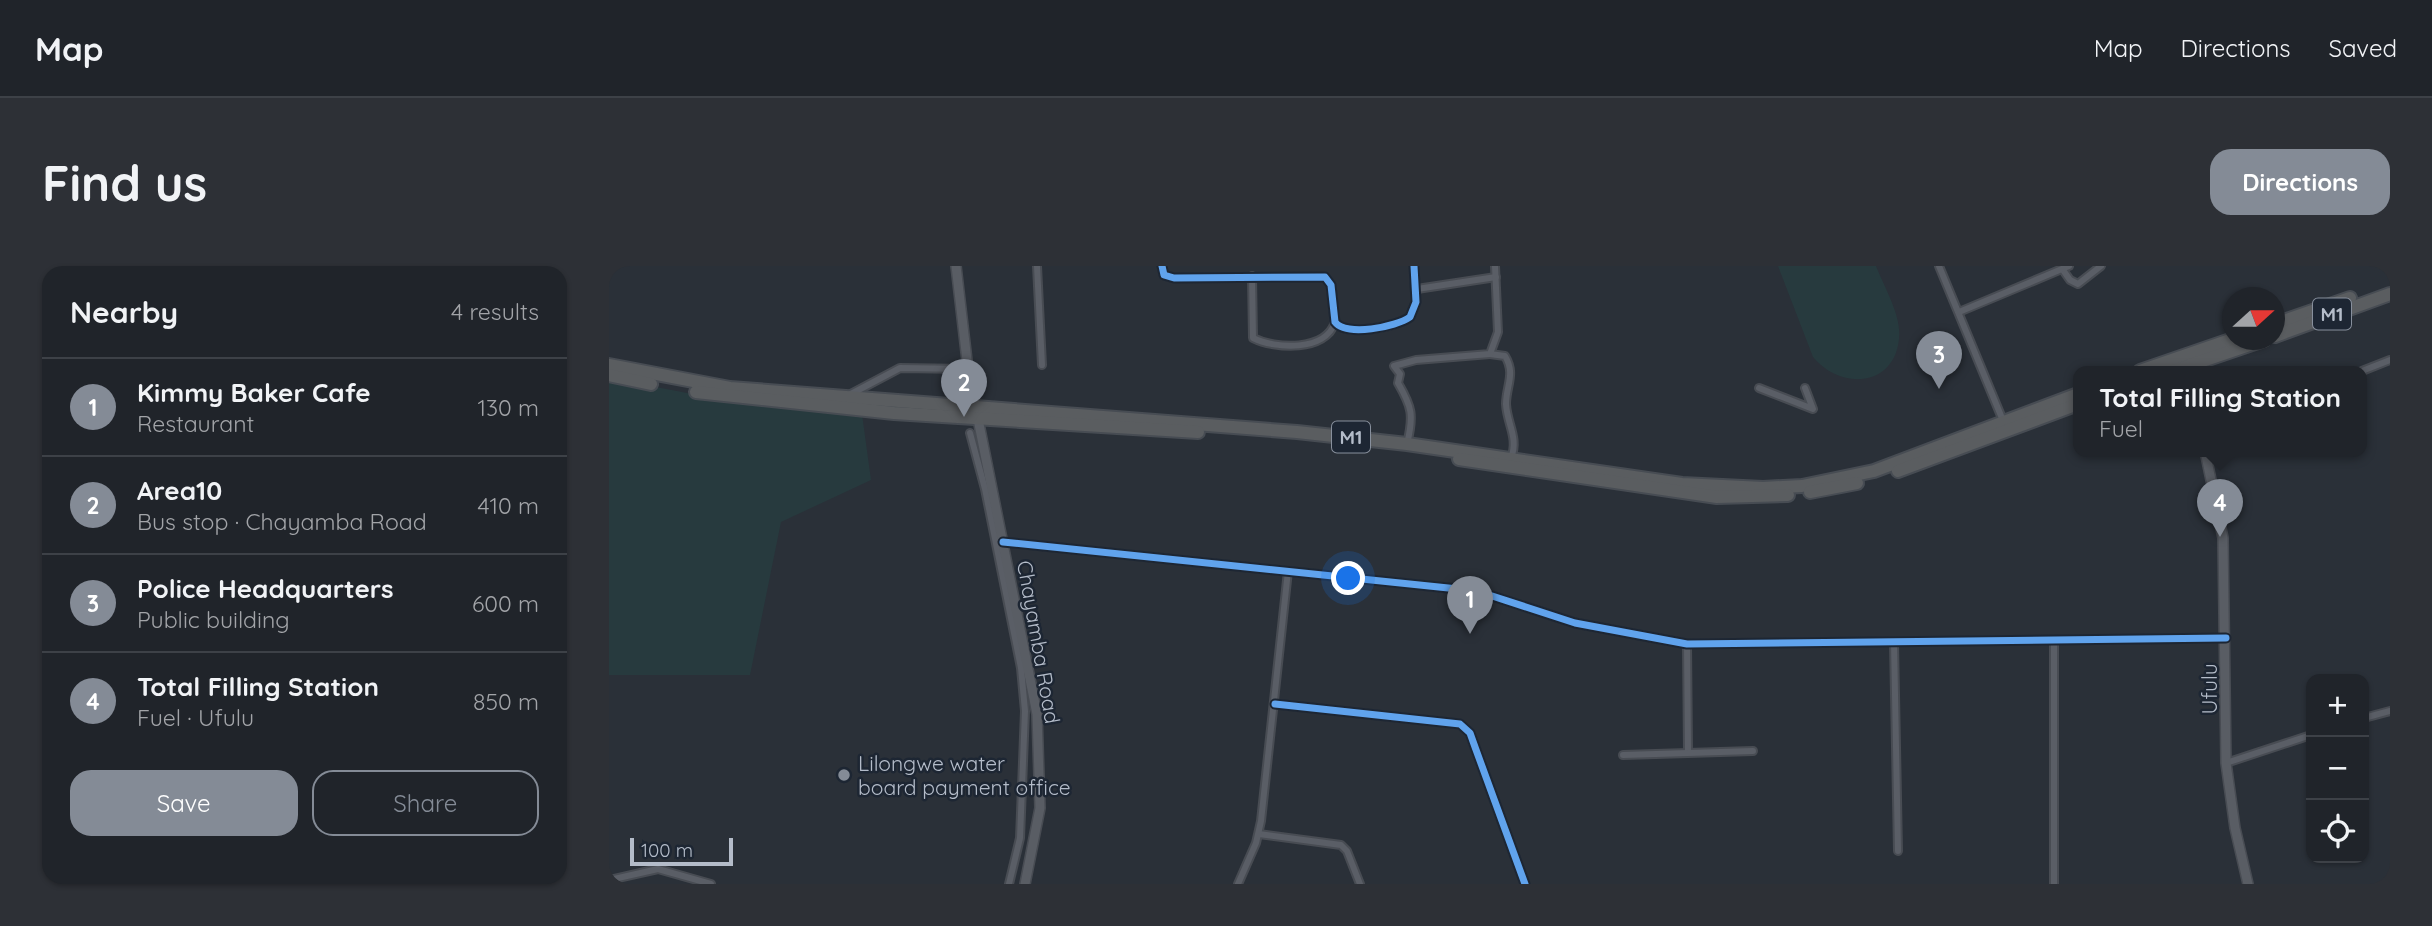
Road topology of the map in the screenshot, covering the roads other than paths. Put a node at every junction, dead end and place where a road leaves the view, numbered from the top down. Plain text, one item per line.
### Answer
1 (956, 266) edge
2 (1037, 266) edge
3 (1162, 266) edge
4 (1414, 266) edge
5 (1495, 266) edge
6 (1940, 266) edge
7 (2101, 266) edge
8 (2066, 268) edge
9 (1252, 276) junction
10 (1496, 277) junction
11 (2390, 285) edge
12 (1417, 289) junction
13 (2390, 293) edge
14 (1959, 312) junction
15 (2285, 320) edge
16 (1335, 322) junction
17 (2285, 332) edge
18 (2222, 344) edge
19 (2232, 350) edge
20 (1490, 355) junction
21 (2390, 360) edge
22 (609, 365) edge
23 (1042, 365) dead end
24 (2179, 366) edge
25 (2180, 366) edge
26 (968, 369) junction
27 (2367, 369) edge
28 (609, 375) edge
29 (1759, 388) dead end
30 (1805, 388) dead end
31 (2073, 396) edge
32 (845, 398) junction
33 (2073, 406) edge
34 (978, 412) junction
35 (2005, 423) junction
36 (969, 433) dead end
37 (1407, 444) junction
38 (2206, 457) edge
39 (1511, 458) junction
40 (1003, 542) junction
41 (1288, 571) junction
42 (2226, 638) junction
43 (2053, 641) junction
44 (1894, 642) junction
45 (1687, 644) junction
46 (1275, 704) junction
47 (2390, 710) edge
48 (2369, 716) edge
49 (2306, 737) edge
50 (1753, 751) dead end
51 (1688, 752) junction
52 (1623, 755) dead end
53 (2226, 763) junction
54 (1259, 834) junction
55 (1898, 851) dead end
56 (609, 880) edge
57 (711, 884) edge
58 (1009, 884) edge
59 (1025, 884) edge
60 (1238, 884) edge
61 (1360, 884) edge
62 (1525, 884) edge
63 (2054, 884) edge
64 (2248, 884) edge

1 - 26 street, Chayamba Road
2 - 23 street
3 - 9 street
4 - 12 street
5 - 10 street
6 - 14 street
7 - 8 street
8 - 14 street
9 - 16 street
9 - 16 street
10 - 12 street
10 - 20 street
11 - 15 highway, M1
12 - 16 street
13 - 17 highway, M1
14 - 35 street
18 - 24 highway
19 - 25 highway
20 - 37 street
20 - 39 street
21 - 27 street
22 - 32 highway, M1
26 - 32 street
26 - 34 street, Chayamba Road
28 - 34 highway, M1
29 - 30 street
31 - 35 highway, M1
32 - 34 highway, M1
33 - 34 highway, M1
34 - 37 highway, M1
34 - 40 street, Chayamba Road
35 - 39 highway, M1
36 - 58 street
37 - 39 highway, M1
38 - 42 street, Ufulu
40 - 41 street
40 - 59 street, Chayamba Road
41 - 45 street
41 - 46 street
42 - 43 street
42 - 53 street, Ufulu
43 - 44 street
43 - 63 street
44 - 45 street
44 - 55 street
45 - 51 street
46 - 54 street
46 - 62 street
47 - 48 street
49 - 53 street
50 - 51 street
51 - 52 street
53 - 64 street, Ufulu
54 - 60 street
54 - 61 street
56 - 57 street

